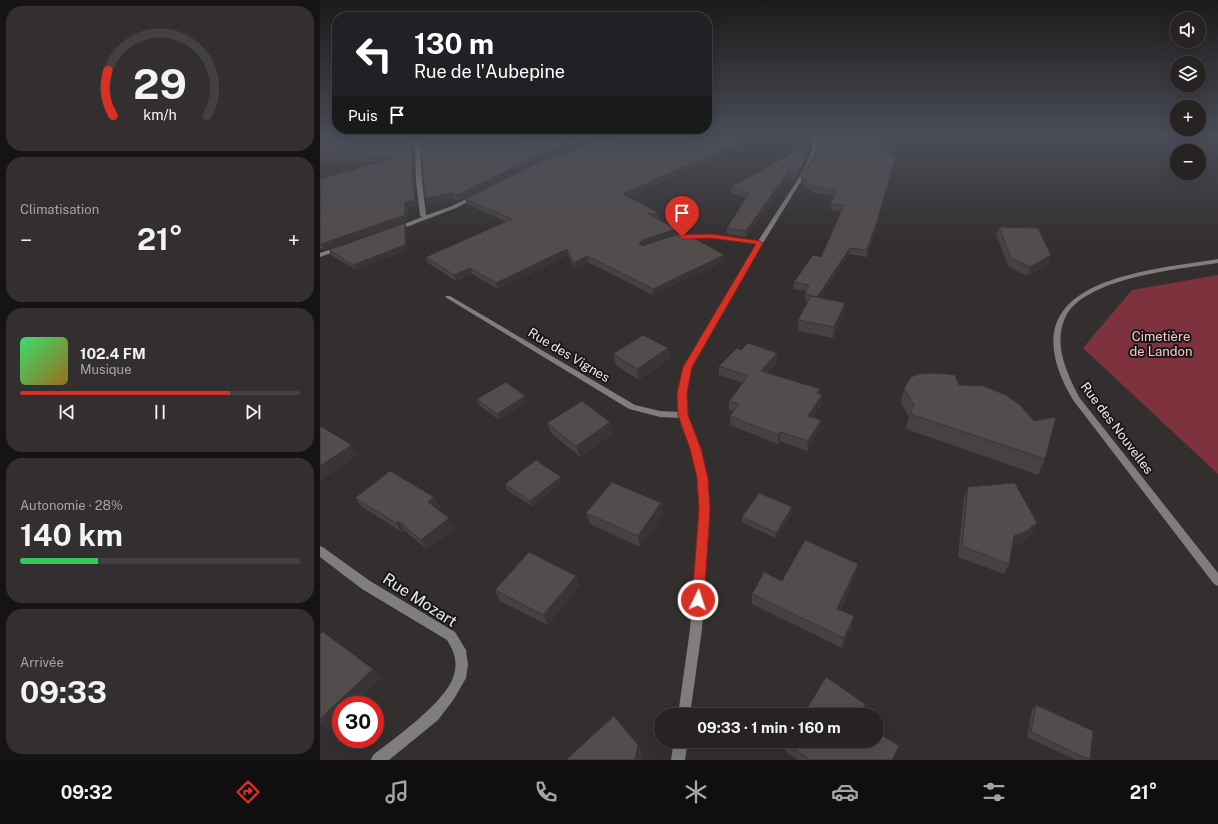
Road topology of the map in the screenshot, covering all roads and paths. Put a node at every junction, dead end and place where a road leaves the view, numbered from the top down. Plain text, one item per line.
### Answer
1 (419, 170) edge
2 (806, 170) edge
3 (482, 194) edge
4 (426, 218) junction
5 (393, 230) edge
6 (673, 238) edge
7 (760, 243) junction
8 (349, 245) edge
9 (320, 255) edge
10 (1218, 262) edge
11 (448, 297) dead end
12 (683, 415) junction
13 (320, 551) edge
14 (1218, 582) edge
15 (685, 708) edge
16 (680, 748) edge
17 (378, 760) edge
18 (678, 760) edge

1 - 4 street
2 - 7 street
3 - 4 street
4 - 5 street
6 - 7 street
7 - 12 street
8 - 9 street
10 - 14 street, Rue des Nouvelles
11 - 12 street, Rue des Vignes
12 - 15 street
13 - 17 street, Rue Mozart
16 - 18 street

